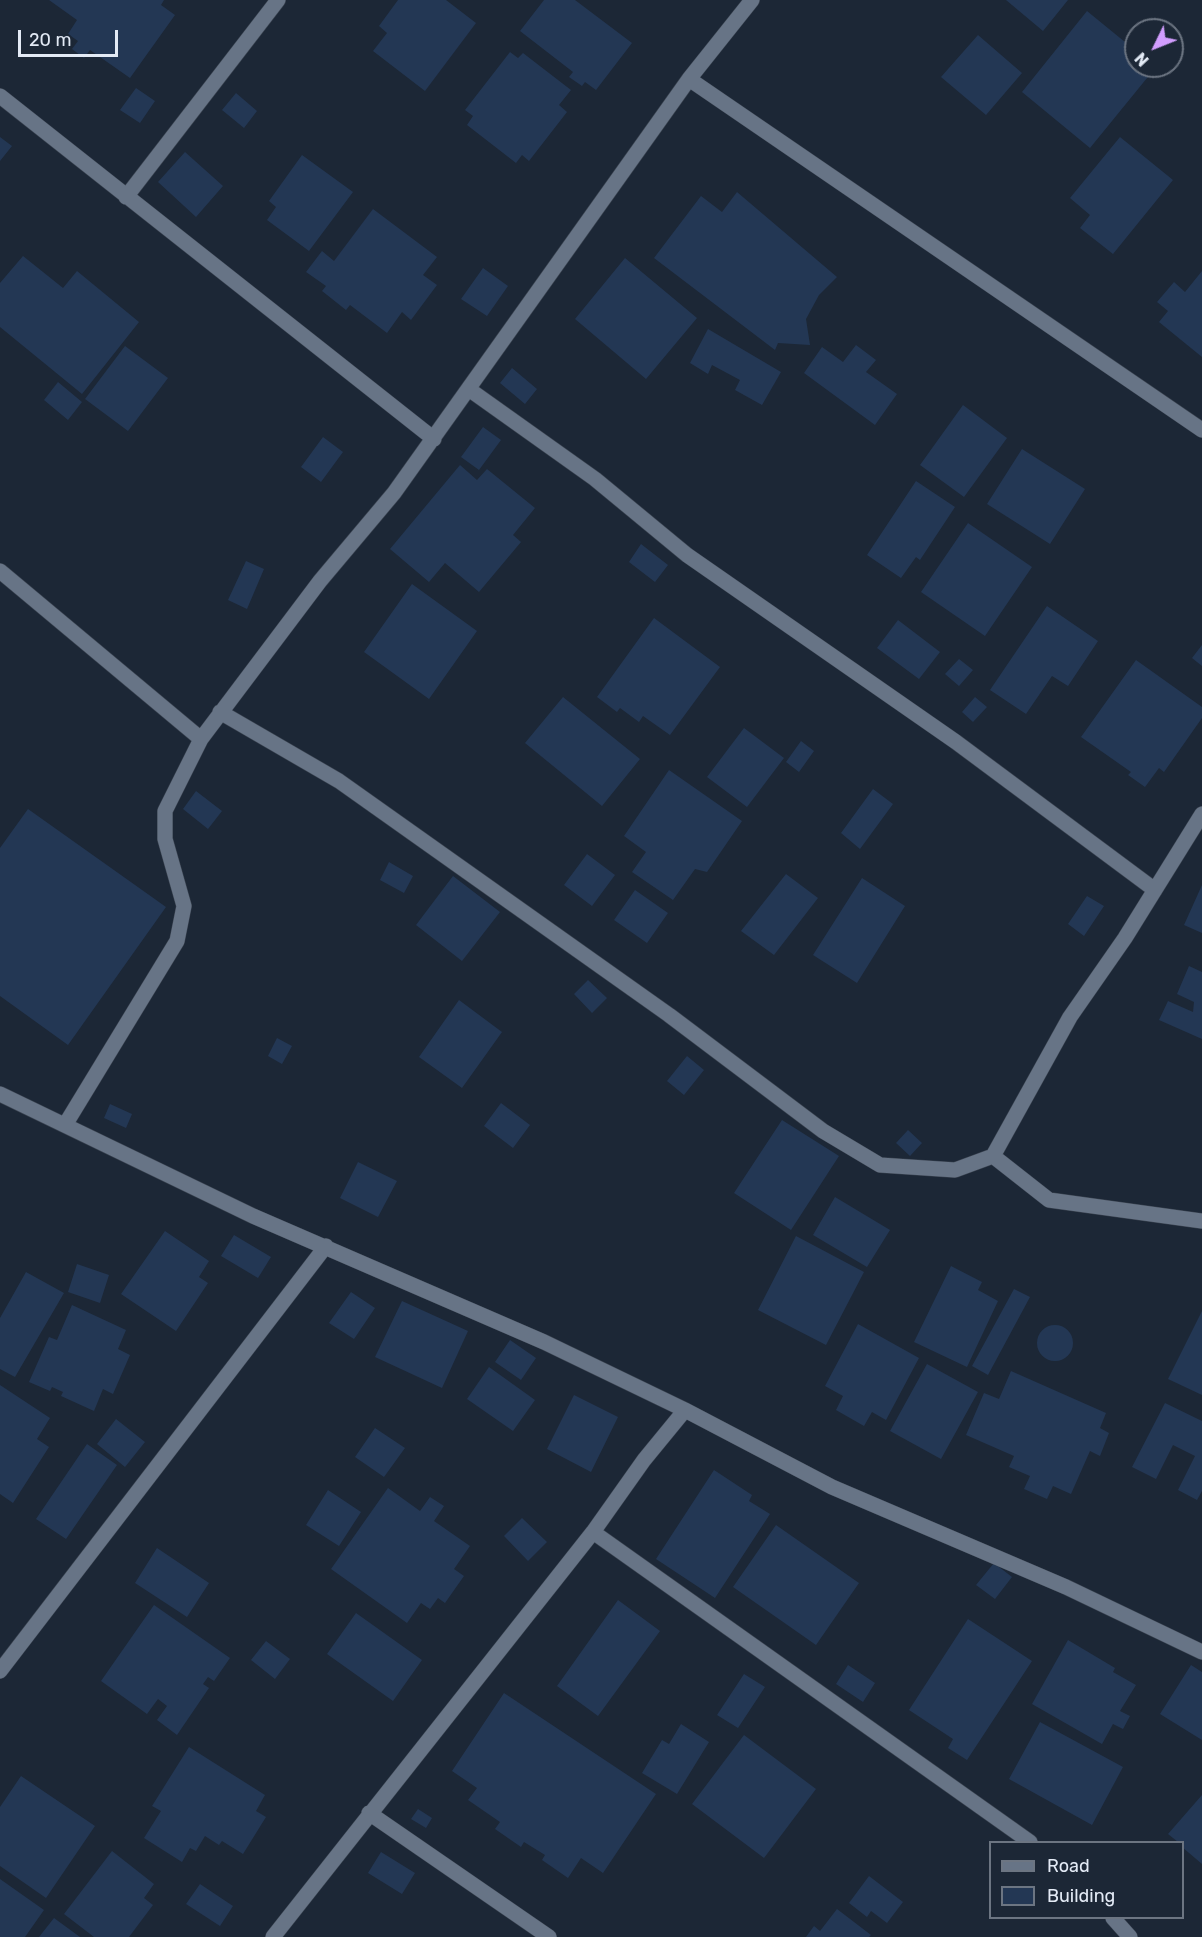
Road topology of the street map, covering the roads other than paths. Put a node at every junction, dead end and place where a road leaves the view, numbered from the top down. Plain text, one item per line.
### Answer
1 (278, 0) edge
2 (752, 0) edge
3 (689, 79) junction
4 (0, 96) edge
5 (126, 196) junction
6 (470, 390) junction
7 (1202, 430) edge
8 (434, 439) junction
9 (0, 571) edge
10 (220, 712) junction
11 (201, 739) junction
12 (1202, 814) edge
13 (1155, 890) junction
14 (0, 1094) edge
15 (65, 1125) junction
16 (993, 1156) junction
17 (1202, 1221) edge
18 (326, 1246) junction
19 (685, 1410) junction
20 (593, 1532) junction
21 (1202, 1652) edge
22 (0, 1671) edge
23 (369, 1813) junction
24 (1029, 1841) edge
25 (1115, 1919) edge
26 (273, 1937) edge
27 (549, 1937) edge
28 (1130, 1937) edge

1 - 5 street
2 - 3 street
3 - 6 street
3 - 7 street
4 - 5 street
5 - 8 street
6 - 8 street
6 - 13 street
8 - 10 street
9 - 11 street
10 - 11 street
10 - 16 street
11 - 15 street
12 - 13 street
13 - 16 street
14 - 15 street
15 - 18 street
16 - 17 street
18 - 19 street
18 - 22 street
19 - 20 street
19 - 21 street
20 - 23 street
20 - 24 street
23 - 26 street
23 - 27 street
25 - 28 street

